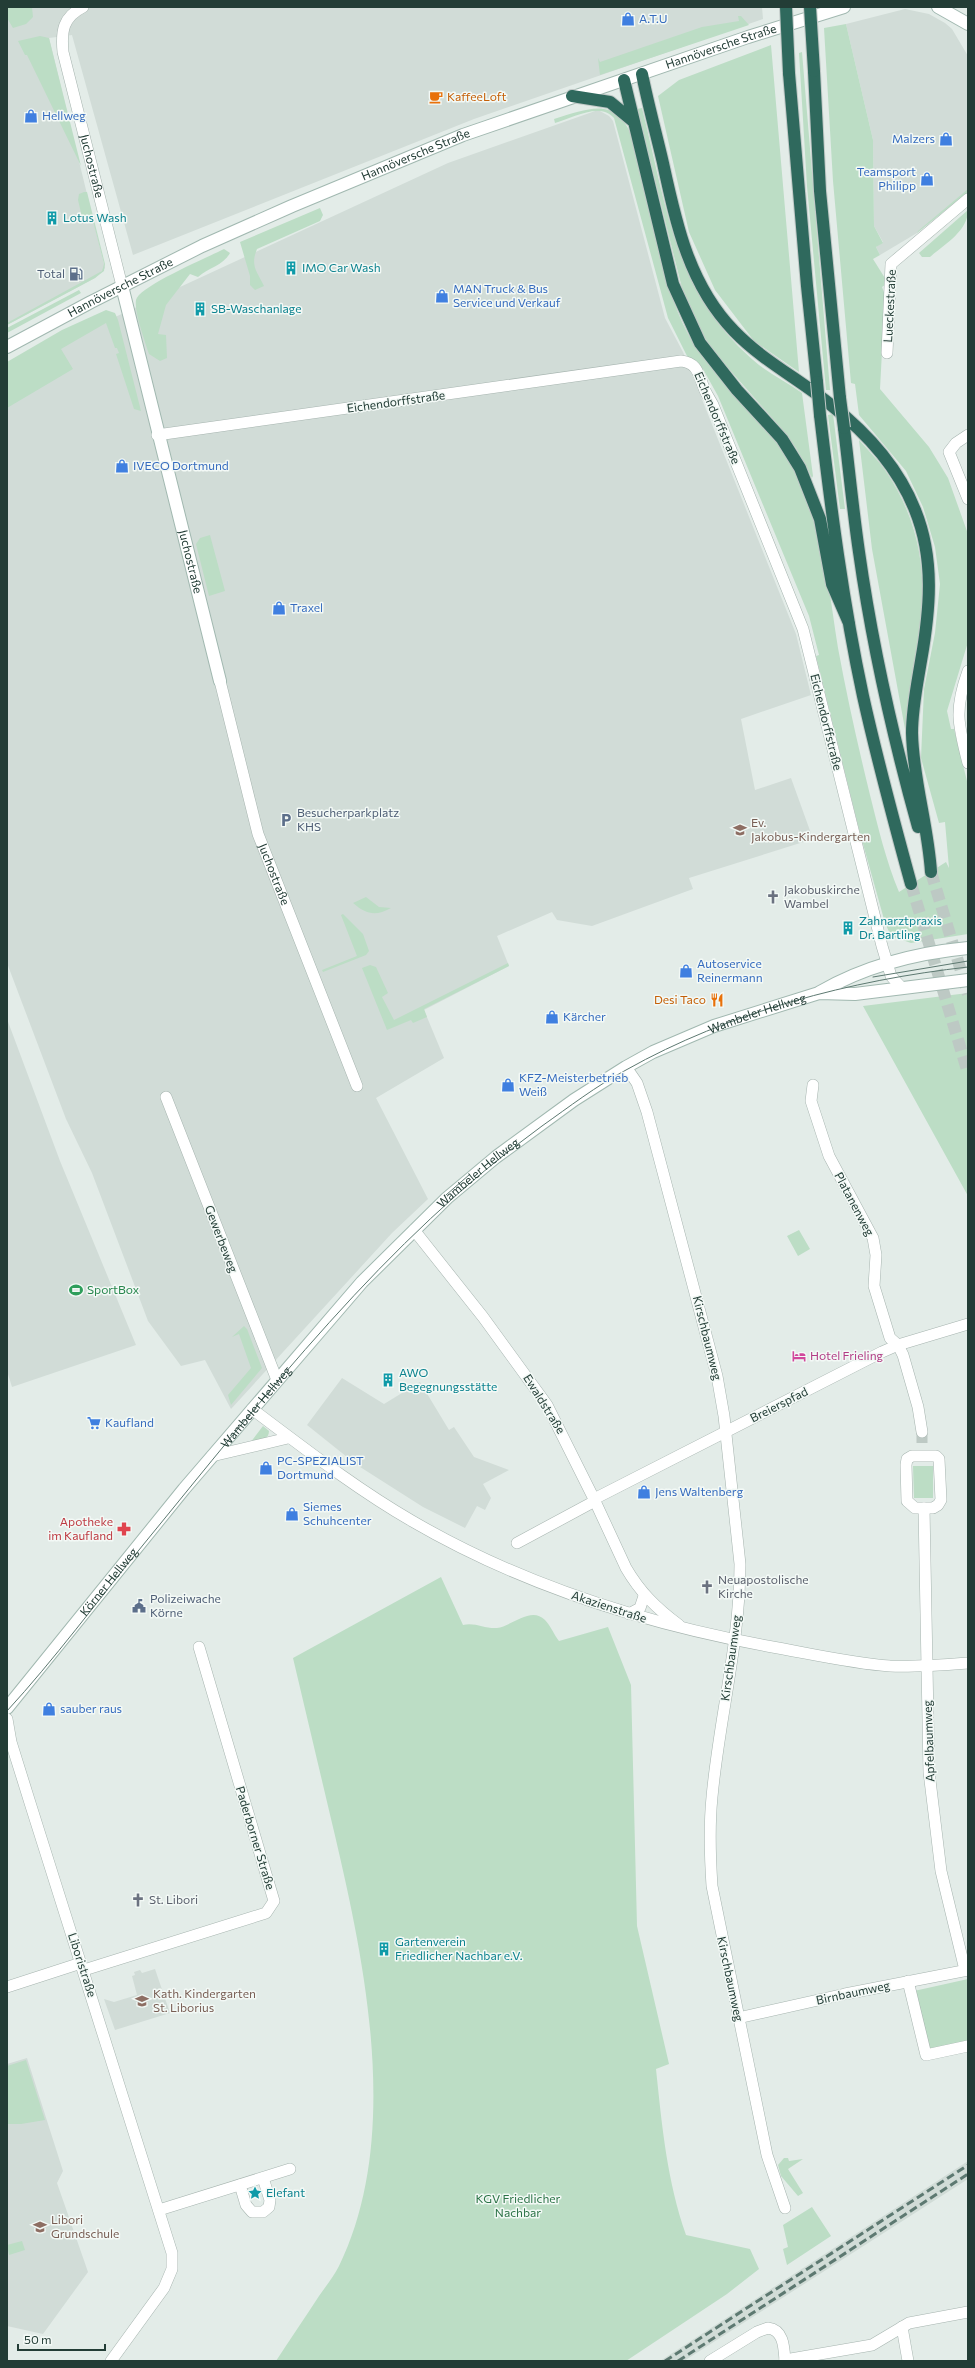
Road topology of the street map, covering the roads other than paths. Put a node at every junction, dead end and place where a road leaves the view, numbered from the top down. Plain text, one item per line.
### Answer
1 (83, 7) edge
2 (786, 7) edge
3 (810, 7) edge
4 (844, 7) edge
5 (938, 7) edge
6 (960, 7) edge
7 (968, 24) edge
8 (642, 74) junction
9 (624, 80) junction
10 (572, 96) junction
11 (634, 122) junction
12 (968, 199) edge
13 (122, 286) junction
14 (7, 347) edge
15 (888, 353) dead end
16 (157, 435) junction
17 (968, 435) edge
18 (968, 499) edge
19 (849, 623) junction
20 (968, 671) edge
21 (220, 682) joint
22 (964, 698) edge
23 (968, 762) edge
24 (911, 884) tunnel mouth
25 (968, 948) edge
26 (887, 963) junction
27 (968, 980) edge
28 (901, 987) junction
29 (819, 993) junction
30 (626, 1067) junction
31 (813, 1084) dead end
32 (357, 1086) dead end
33 (166, 1097) dead end
34 (414, 1230) junction
35 (968, 1324) edge
36 (898, 1345) junction
37 (277, 1380) junction
38 (252, 1409) junction
39 (922, 1432) tunnel mouth
40 (726, 1433) junction
41 (288, 1438) junction
42 (212, 1456) junction
43 (595, 1500) junction
44 (924, 1508) junction
45 (517, 1543) dead end
46 (644, 1596) junction
47 (629, 1614) junction
48 (683, 1628) junction
49 (735, 1640) junction
50 (199, 1647) dead end
51 (968, 1663) edge
52 (927, 1666) junction
53 (7, 1708) edge
54 (7, 1718) edge
55 (82, 1967) junction
56 (967, 1970) edge
57 (908, 1981) junction
58 (7, 1987) edge
59 (738, 2018) junction
60 (968, 2046) edge
61 (290, 2169) dead end
62 (263, 2178) junction
63 (240, 2185) junction
64 (785, 2208) dead end
65 (159, 2210) junction
66 (968, 2312) edge
67 (902, 2327) junction
68 (111, 2361) edge
69 (710, 2361) edge
70 (785, 2361) edge
71 (908, 2361) edge

1 - 13 street, Juchostraße
2 - 19 highway, bridge
3 - 8 highway, bridge
4 - 8 main road, Hannöversche Straße
5 - 7 main road
6 - 7 main road
8 - 9 main road, Hannöversche Straße
9 - 10 main road, Hannöversche Straße
9 - 11 highway
10 - 11 highway
10 - 13 main road, Hannöversche Straße
11 - 19 highway
12 - 15 street, Lueckestraße
13 - 14 main road, Hannöversche Straße
13 - 16 main road, Juchostraße
16 - 21 main road, Juchostraße
16 - 26 street, Eichendorffstraße
17 - 18 street
19 - 24 highway
20 - 22 street
21 - 32 street, Juchostraße
22 - 23 street
25 - 26 main road, Wambeler Hellweg
26 - 28 street, Eichendorffstraße
26 - 29 main road, Wambeler Hellweg
27 - 28 main road, Wambeler Hellweg
28 - 29 main road, Wambeler Hellweg
29 - 30 main road, Wambeler Hellweg
30 - 34 main road, Wambeler Hellweg
30 - 40 street, Kirschbaumweg
31 - 36 street, Platanenweg
33 - 37 street, Gewerbeweg
34 - 37 main road, Wambeler Hellweg
34 - 43 street, Ewaldstraße
35 - 36 street, Breierspfad
36 - 39 street
36 - 40 street, Breierspfad
37 - 38 main road, Wambeler Hellweg
38 - 41 street, Akazienstraße
38 - 42 main road, Wambeler Hellweg
40 - 43 street, Breierspfad
40 - 49 street, Kirschbaumweg
41 - 42 street
41 - 47 street, Akazienstraße
42 - 53 main road, Körner Hellweg
43 - 45 street, Breierspfad
43 - 46 street, Ewaldstraße
44 - 44 street
44 - 52 street, Apfelbaumweg
46 - 47 street
46 - 48 street, Ewaldstraße
47 - 48 street, Akazienstraße
48 - 49 street, Akazienstraße
49 - 52 street, Akazienstraße
49 - 59 street, Kirschbaumweg
50 - 55 street, Paderborner Straße
51 - 52 street, Akazienstraße
52 - 56 street, Apfelbaumweg
54 - 55 street, Liboristraße
55 - 58 street, Paderborner Straße
55 - 65 street, Liboristraße
56 - 57 street, Birnbaumweg
57 - 59 street, Birnbaumweg
57 - 60 street
59 - 64 street, Kirschbaumweg
61 - 62 street
62 - 63 street
62 - 63 street
63 - 65 street
65 - 68 street, Liboristraße
66 - 67 street
67 - 70 street
67 - 71 street
69 - 70 street

